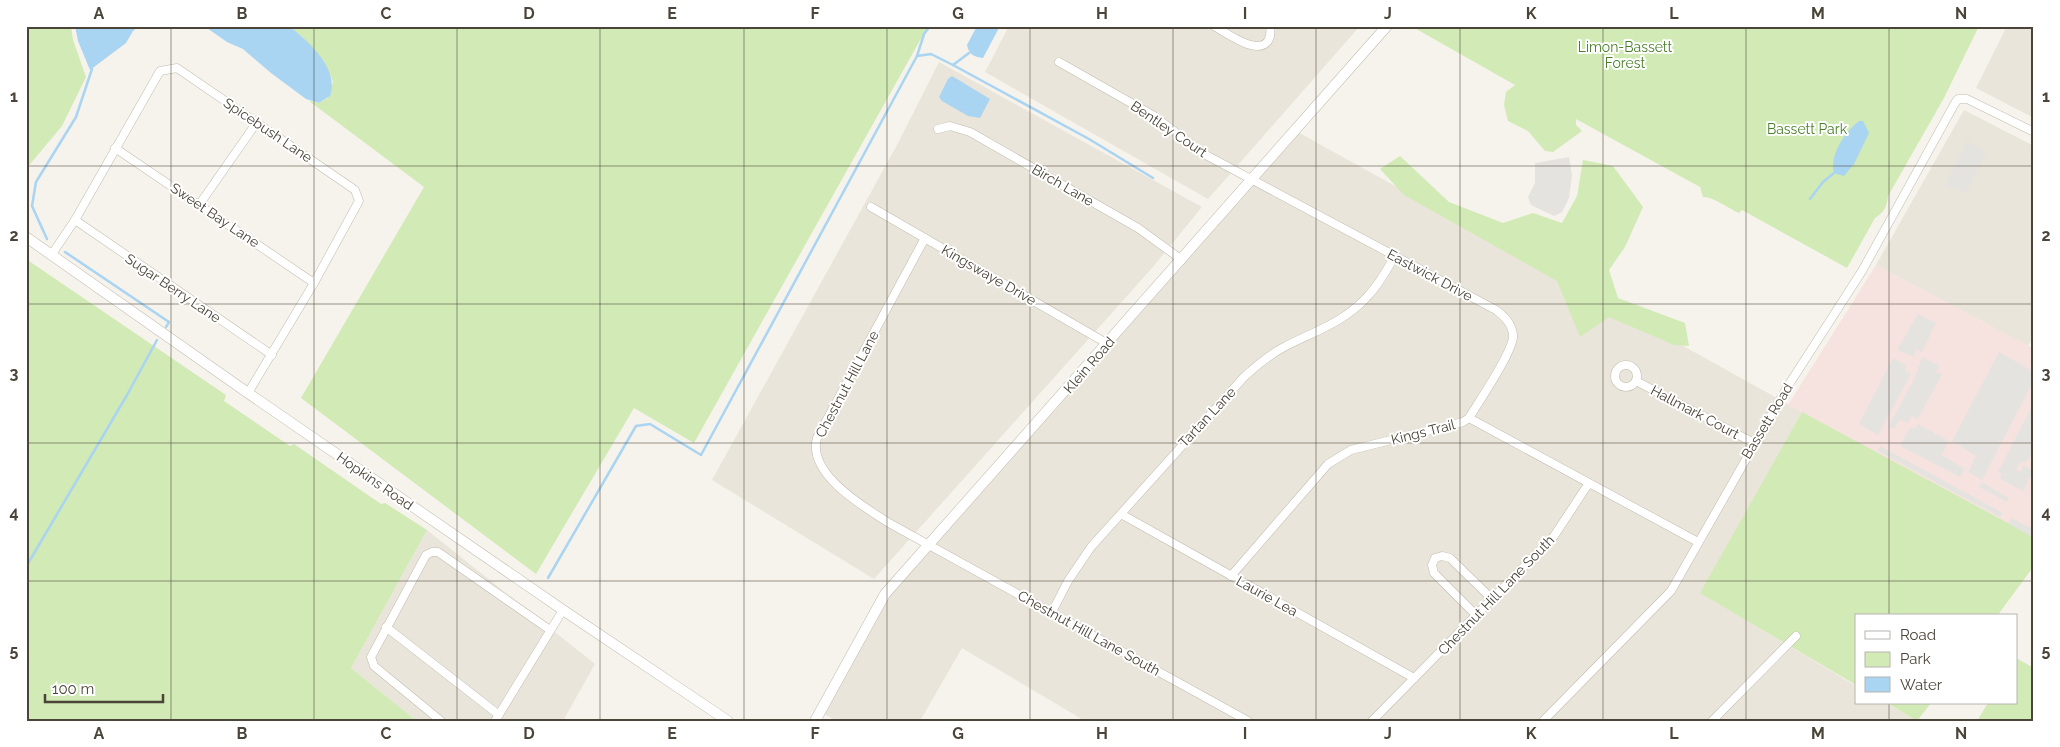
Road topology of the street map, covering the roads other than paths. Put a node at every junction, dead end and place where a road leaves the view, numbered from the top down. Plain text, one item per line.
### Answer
1 (1214, 26) edge
2 (1270, 26) edge
3 (1387, 26) edge
4 (1059, 62) dead end
5 (257, 122) junction
6 (938, 129) dead end
7 (2034, 132) edge
8 (115, 148) junction
9 (1252, 181) junction
10 (199, 205) junction
11 (871, 206) dead end
12 (74, 220) junction
13 (26, 237) edge
14 (925, 238) junction
15 (52, 254) junction
16 (1394, 257) junction
17 (1182, 260) junction
18 (314, 283) junction
19 (1108, 344) junction
20 (272, 355) junction
21 (1636, 382) dead end
22 (248, 393) junction
23 (1469, 418) junction
24 (1754, 443) junction
25 (1589, 484) junction
26 (1121, 514) junction
27 (1698, 542) junction
28 (929, 545) junction
29 (1231, 576) junction
30 (1492, 599) junction
31 (563, 610) junction
32 (1052, 612) junction
33 (1476, 615) junction
34 (386, 627) junction
35 (550, 630) junction
36 (1796, 636) dead end
37 (1414, 678) junction
38 (497, 718) edge
39 (441, 721) edge
40 (728, 721) edge
41 (815, 721) edge
42 (1248, 721) edge
43 (1372, 721) edge
44 (1543, 721) edge
45 (1712, 721) edge

1 - 2 street
3 - 9 street, Klein Road
4 - 9 street, Bentley Court
5 - 8 street, Spicebush Lane
5 - 10 street
5 - 18 street, Spicebush Lane
6 - 17 street, Birch Lane
7 - 24 street, Bassett Road
8 - 10 street, Sweet Bay Lane
8 - 12 street, Spicebush Lane
9 - 16 street, Eastwick Drive
9 - 17 street, Klein Road
10 - 18 street, Sweet Bay Lane
11 - 14 street, Kingswaye Drive
12 - 15 street, Spicebush Lane
12 - 20 street, Sugar Berry Lane
13 - 15 street, Hopkins Road
14 - 19 street, Kingswaye Drive
14 - 28 street, Chestnut Hill Lane
15 - 22 street, Hopkins Road
16 - 23 street, Eastwick Drive
16 - 26 street, Tartan Lane
17 - 19 street, Klein Road
18 - 20 street, Spicebush Lane
19 - 28 street, Klein Road
20 - 22 street, Spicebush Lane
21 - 24 street, Hallmark Court
22 - 31 street, Hopkins Road
23 - 25 street, Kings Trail
23 - 29 street, Kings Trail
24 - 27 street, Bassett Road
25 - 27 street, Kings Trail
25 - 30 street, Chestnut Hill Lane South
26 - 29 street, Laurie Lea
26 - 32 street, Tartan Lane
27 - 44 street, Bassett Road
28 - 32 street, Chestnut Hill Lane South
28 - 41 street, Klein Road
29 - 37 street, Laurie Lea
30 - 33 street, Chestnut Hill Lane South
30 - 33 street
31 - 35 street
31 - 40 street, Hopkins Road
32 - 42 street, Chestnut Hill Lane South
33 - 37 street, Chestnut Hill Lane South
34 - 35 street
34 - 38 street
34 - 39 street
35 - 38 street
36 - 45 street
37 - 43 street, Chestnut Hill Lane South

